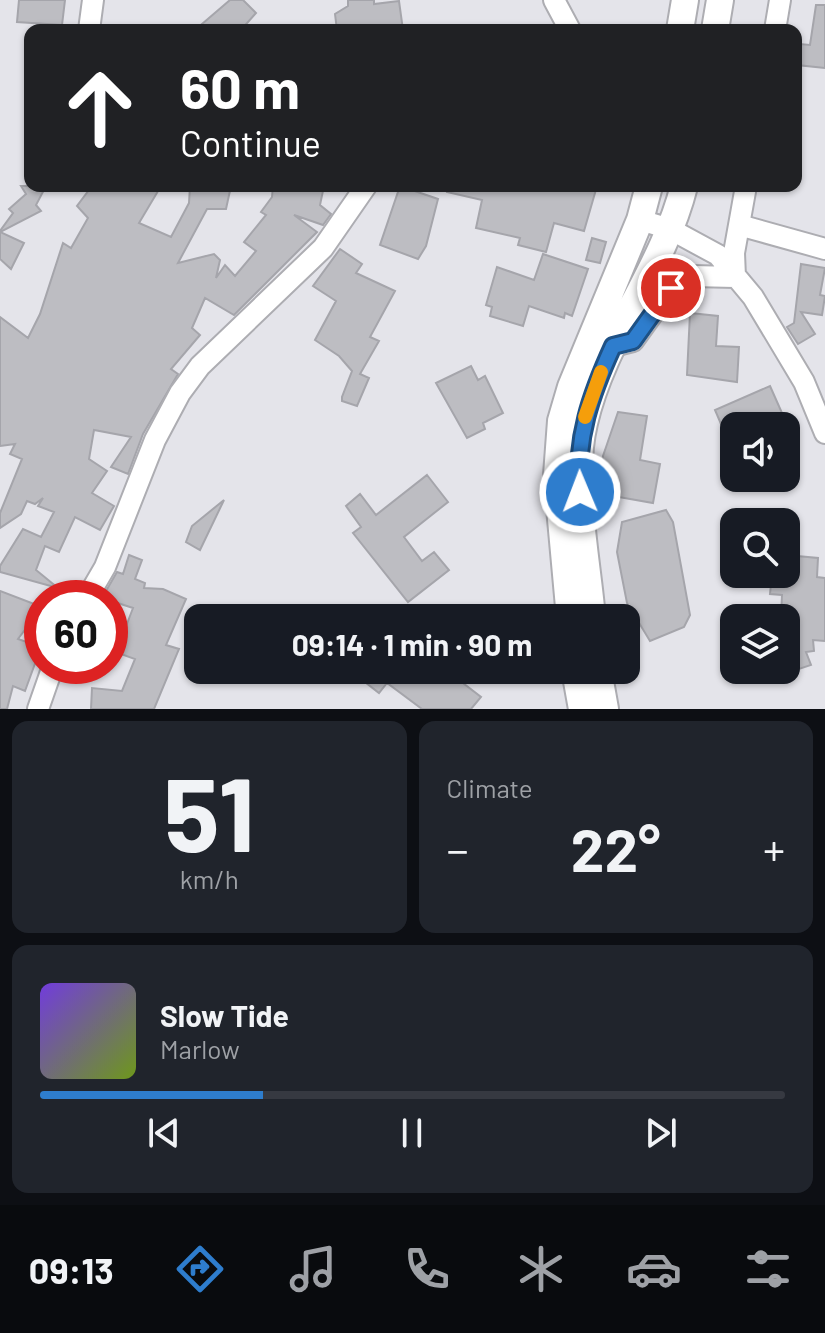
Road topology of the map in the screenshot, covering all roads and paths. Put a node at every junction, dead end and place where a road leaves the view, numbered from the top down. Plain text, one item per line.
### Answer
1 (93, 0) edge
2 (554, 0) edge
3 (685, 0) edge
4 (720, 0) edge
5 (780, 0) edge
6 (90, 24) edge
7 (567, 24) edge
8 (681, 24) edge
9 (716, 24) edge
10 (776, 24) edge
11 (362, 192) edge
12 (647, 192) edge
13 (682, 192) edge
14 (745, 192) edge
15 (640, 220) junction
16 (739, 225) junction
17 (670, 229) junction
18 (825, 249) edge
19 (735, 277) junction
20 (613, 346) junction
21 (825, 433) edge
22 (97, 580) edge
23 (569, 604) edge
24 (591, 604) edge
25 (47, 684) edge
26 (578, 684) edge
27 (601, 684) edge
28 (38, 709) edge
29 (582, 709) edge
30 (605, 709) edge

1 - 6 street
2 - 7 street
3 - 8 main road
4 - 9 main road
5 - 10 street
11 - 22 street
12 - 15 main road
13 - 17 main road
14 - 16 street
15 - 17 street
15 - 23 main road
16 - 18 street
16 - 19 street
17 - 19 street
17 - 20 main road
19 - 20 street
19 - 21 street
20 - 24 main road
25 - 28 street
26 - 29 main road
27 - 30 main road

